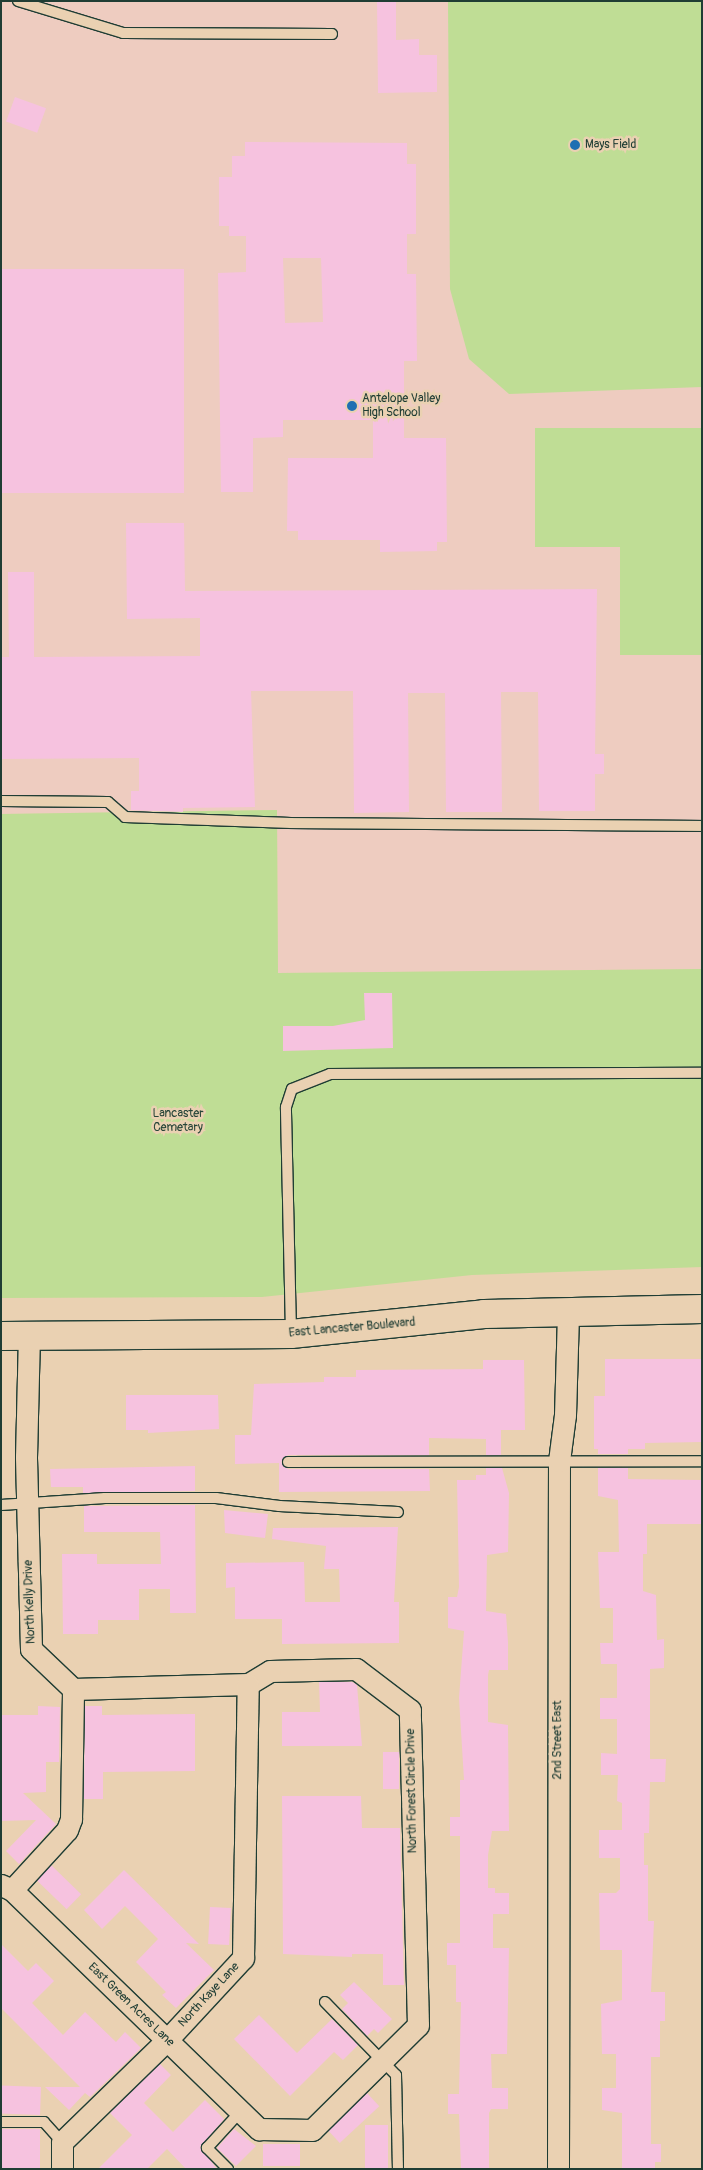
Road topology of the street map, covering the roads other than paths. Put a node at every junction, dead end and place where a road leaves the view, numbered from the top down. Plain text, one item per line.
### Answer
1 (18, 1) edge
2 (332, 34) dead end
3 (1, 801) edge
4 (702, 826) edge
5 (702, 1073) edge
6 (702, 1309) edge
7 (568, 1311) junction
8 (291, 1334) junction
9 (29, 1335) junction
10 (1, 1336) edge
11 (702, 1461) edge
12 (288, 1462) dead end
13 (558, 1462) junction
14 (27, 1504) junction
15 (1, 1505) edge
16 (398, 1512) dead end
17 (248, 1684) junction
18 (73, 1689) junction
19 (7, 1887) edge
20 (325, 2002) dead end
21 (167, 2040) junction
22 (380, 2062) junction
23 (241, 2111) junction
24 (1, 2122) edge
25 (259, 2129) joint
26 (62, 2142) junction
27 (62, 2169) edge
28 (228, 2169) edge
29 (398, 2169) edge
30 (558, 2169) edge

1 - 2 lane
3 - 4 lane
5 - 8 lane
6 - 7 main road, East Lancaster Boulevard
7 - 8 main road, East Lancaster Boulevard
7 - 13 street, 2nd Street East
8 - 9 main road, East Lancaster Boulevard
9 - 10 main road, East Lancaster Boulevard
9 - 14 street, North Kelly Drive
11 - 13 lane
12 - 13 lane
13 - 30 street, 2nd Street East
14 - 15 lane
14 - 16 lane
14 - 18 street, North Kelly Drive
17 - 18 street, North Forest Circle Drive
17 - 21 street, North Kaye Lane
17 - 22 street, North Forest Circle Drive
18 - 19 street
19 - 21 street, East Green Acres Lane
20 - 22 lane
21 - 23 street, East Green Acres Lane
21 - 26 street, North Kaye Lane
22 - 25 street, North Forest Circle Drive
22 - 29 lane
23 - 25 street, East Green Acres Lane
23 - 28 lane
24 - 26 lane
26 - 27 street

